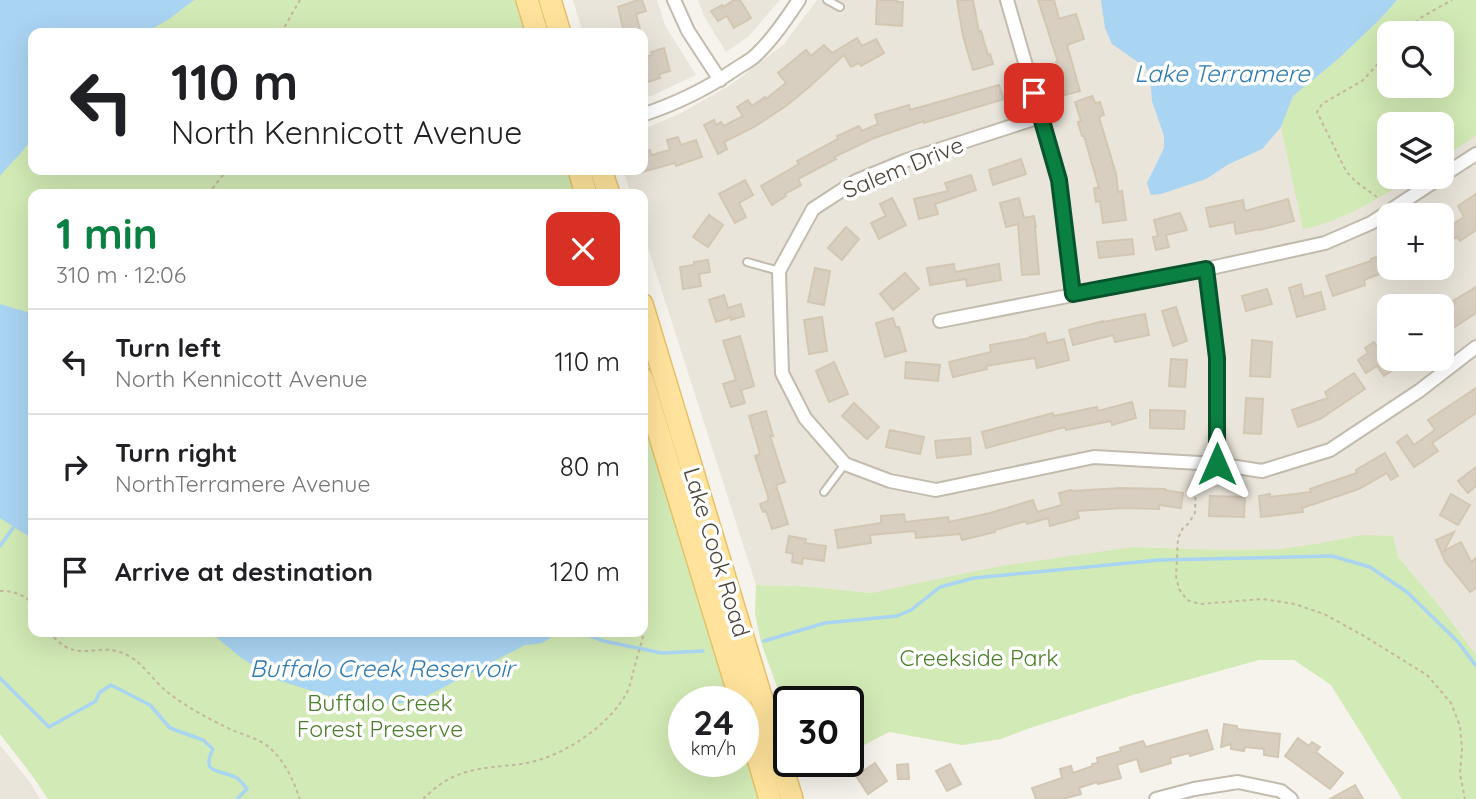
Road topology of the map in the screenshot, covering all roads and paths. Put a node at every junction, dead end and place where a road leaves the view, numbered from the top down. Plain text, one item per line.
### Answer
1 (300, 0) edge
2 (527, 0) edge
3 (550, 0) edge
4 (674, 0) edge
5 (799, 0) edge
6 (827, 0) edge
7 (1007, 0) edge
8 (1452, 0) edge
9 (840, 7) dead end
10 (1417, 21) edge
11 (284, 28) edge
12 (535, 28) edge
13 (558, 28) edge
14 (1377, 65) edge
15 (720, 80) junction
16 (648, 113) edge
17 (1040, 117) junction
18 (1476, 154) edge
19 (1454, 168) edge
20 (223, 175) edge
21 (212, 189) edge
22 (1422, 189) edge
23 (1377, 197) dead end
24 (747, 262) dead end
25 (1206, 269) junction
26 (779, 271) junction
27 (1073, 294) junction
28 (940, 321) dead end
29 (648, 324) edge
30 (1476, 347) edge
31 (648, 398) edge
32 (1197, 463) junction
33 (845, 464) junction
34 (1217, 464) junction
35 (824, 492) dead end
36 (0, 591) edge
37 (28, 599) edge
38 (53, 637) edge
39 (643, 637) edge
40 (736, 686) edge
41 (759, 762) edge
42 (300, 799) edge
43 (424, 799) edge
44 (770, 799) edge
45 (792, 799) edge
46 (1156, 799) edge
47 (1292, 799) edge
48 (1465, 799) edge

1 - 11 path
2 - 12 main road
3 - 13 main road
4 - 15 street
5 - 15 street
6 - 9 lane
7 - 17 street
8 - 10 path
14 - 23 path
15 - 16 street
17 - 26 street, Salem Drive
17 - 27 street
18 - 19 street
20 - 21 path
22 - 25 street
24 - 26 lane
25 - 27 street
25 - 34 street
26 - 33 street
27 - 28 street
29 - 45 main road, Lake Cook Road
30 - 34 street
31 - 40 main road, Lake Cook Road
32 - 33 street
32 - 34 street
32 - 48 path
33 - 35 lane
36 - 37 path
38 - 42 path
39 - 43 path
41 - 44 main road
46 - 47 street

